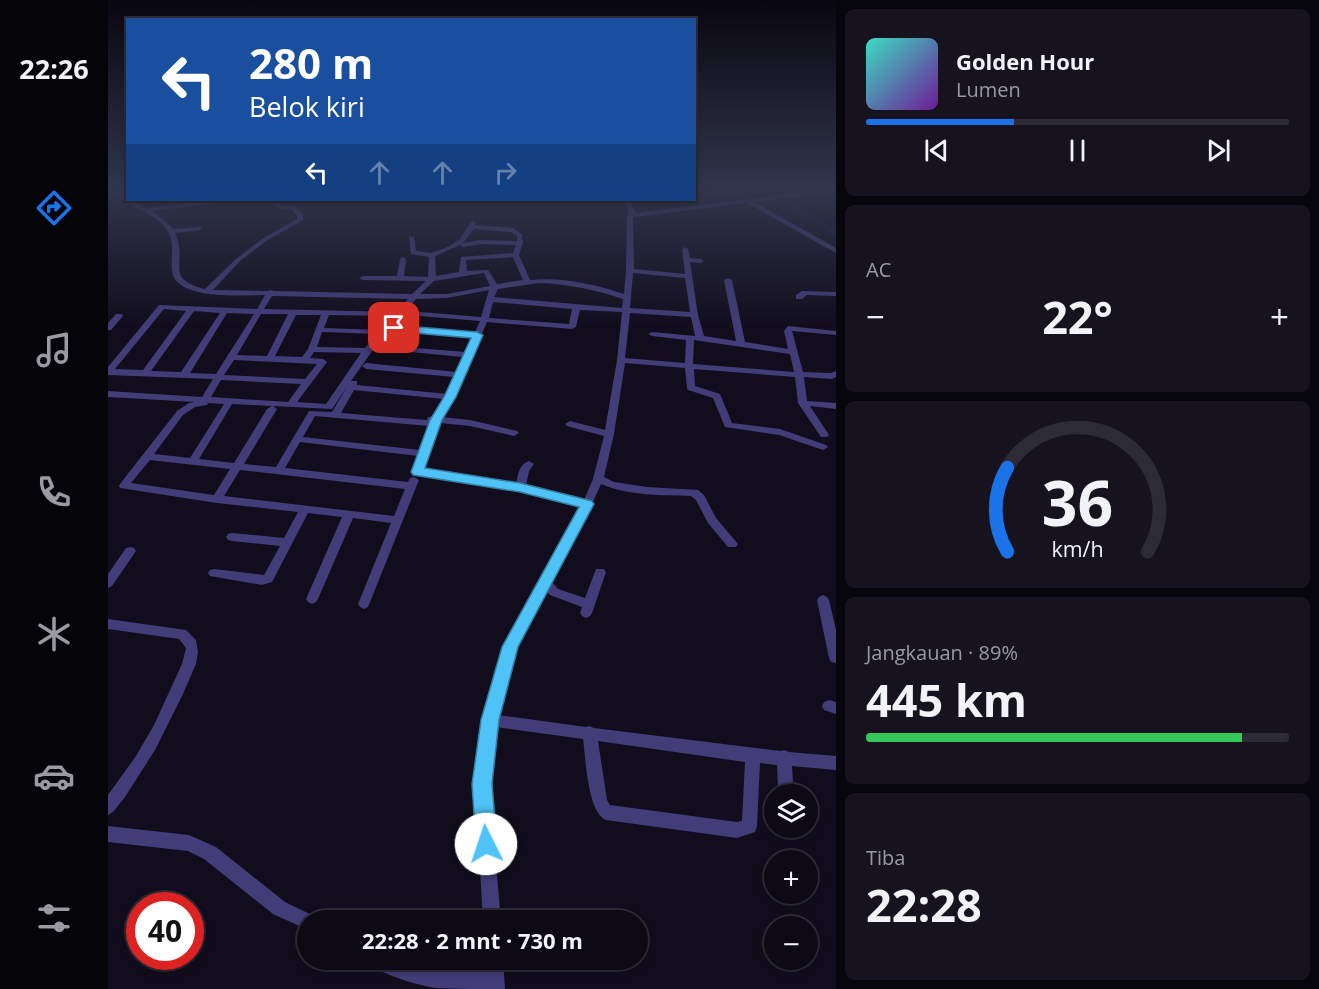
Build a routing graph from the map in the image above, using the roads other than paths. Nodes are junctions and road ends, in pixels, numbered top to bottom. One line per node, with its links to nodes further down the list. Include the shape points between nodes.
1 (172, 234): 26 (street, via 177,249 174,271 180,282)
2 (275, 234): 26 (street, via 238,260)
3 (467, 234): 9 (street)
4 (519, 234): 8 (street)
5 (630, 234): 18 (street)
6 (806, 234): 11 (street)
7 (411, 237): 12 (street, via 413,253)
8 (520, 243): 9 (street); 13 (street)
9 (462, 245): 12 (street); 14 (street)
10 (685, 249): 16 (street)
11 (836, 251)
12 (432, 255): 23 (street)
13 (516, 255): 14 (street); 25 (street)
14 (463, 258): 19 (street)
15 (403, 259): 22 (street)
16 (688, 260): 17 (street); 20 (street)
17 (701, 261)
18 (630, 271): 20 (street); 32 (street)
19 (463, 274): 23 (street); 28 (street, via 486,271)
20 (688, 276): 41 (street)
21 (363, 278): 22 (street)
22 (400, 278): 23 (street)
23 (432, 279): 30 (street)
24 (728, 280): 55 (street)
25 (527, 282): 28 (street); 32 (street, via 583,286)
26 (207, 291): 27 (street)
27 (271, 292): 30 (street); 36 (street)
28 (493, 292): 30 (street); 33 (street); 43 (street)
29 (836, 294): 31 (street, via 805,293)
30 (418, 296): 40 (street)
31 (798, 297)
32 (627, 298): 37 (street)
33 (576, 307): 37 (street); 44 (street)
34 (191, 309): 35 (street); 69 (street, via 159,308); 70 (street)
35 (225, 311): 36 (street); 72 (street)
36 (260, 311): 38 (street); 62 (street)
37 (626, 311): 41 (street); 65 (street)
38 (293, 312): 39 (street); 63 (street)
39 (326, 312): 40 (street); 47 (street)
40 (403, 313): 43 (street); 46 (street); 48 (street)
41 (694, 315): 54 (street)
42 (119, 316): 45 (street)
43 (485, 318): 44 (street); 51 (street)
44 (572, 327): 52 (street)
45 (108, 328)
46 (394, 328): 51 (street); 56 (street)
47 (319, 330): 48 (street); 57 (street)
48 (383, 332): 59 (street)
49 (836, 333): 60 (street, via 789,329)
50 (652, 334): 53 (street)
51 (477, 335): 61 (street)
52 (571, 337)
53 (690, 338): 54 (street); 68 (street)
54 (700, 338): 55 (street)
55 (741, 344): 60 (street)
56 (379, 347): 61 (street); 67 (street)
57 (312, 349): 58 (street); 64 (street)
58 (333, 350): 59 (street); 66 (street)
59 (368, 351): 84 (street, via 329,407)
60 (793, 352): 74 (street)
61 (468, 355): 73 (street)
62 (233, 357): 63 (street); 75 (street)
63 (270, 358): 64 (street)
64 (304, 360): 66 (street)
65 (621, 360): 68 (street); 92 (street)
66 (323, 362): 76 (street)
67 (366, 366): 73 (street); 77 (street)
68 (689, 366): 74 (street); 95 (street, via 690,386 717,396 728,425 780,432)
69 (108, 371): 70 (street)
70 (145, 373): 72 (street)
71 (836, 374): 74 (street)
72 (184, 375): 75 (street)
73 (460, 375): 79 (street)
74 (799, 375): 81 (street)
75 (219, 378): 76 (street); 80 (street)
76 (308, 382): 84 (street)
77 (351, 387): 79 (street); 88 (street)
78 (112, 394): 80 (street); 82 (street)
79 (450, 397): 89 (street)
80 (205, 399): 84 (street)
81 (803, 403): 85 (street); 93 (street)
82 (108, 404)
83 (228, 405): 86 (street); 97 (street, via 203,403 186,408); 98 (street)
84 (290, 405)
85 (836, 406)
86 (272, 409): 87 (street); 100 (street)
87 (312, 413): 88 (street); 94 (street)
88 (337, 413): 89 (street)
89 (435, 422): 91 (street, via 470,423); 96 (street)
90 (570, 424): 92 (street)
91 (514, 433)
92 (609, 434): 103 (street)
93 (824, 435)
94 (298, 439): 96 (street); 101 (street)
95 (822, 447)
96 (423, 453): 102 (street)
97 (146, 456): 98 (street); 106 (street, via 125,487)
98 (193, 460): 100 (street)
99 (529, 464): 105 (street)
100 (237, 465): 101 (street); 106 (street)
101 (280, 469): 104 (street)
102 (417, 472): 104 (street); 105 (street)
103 (598, 479): 107 (street); 113 (street, via 647,491 694,493)
104 (411, 486): 110 (street)
105 (520, 488): 107 (street)
106 (217, 499): 108 (street)
107 (587, 504): 117 (street)
108 (305, 509): 109 (street); 112 (street)
109 (349, 514): 110 (street); 119 (street)
110 (397, 520): 121 (street)
111 (232, 537): 112 (street)
112 (288, 543): 116 (street, via 266,580)
113 (732, 543)
114 (130, 551): 118 (street)
115 (600, 572): 117 (street, via 587,609 554,592)
116 (214, 573)
117 (546, 583): 124 (street, via 510,647)
118 (108, 584)
119 (312, 599)
120 (823, 600): 123 (street)
121 (364, 604)
122 (108, 624): 130 (street, via 182,634 192,648 163,724)
123 (836, 658)
124 (490, 720): 125 (street); 132 (street, via 482,784)
125 (590, 732): 126 (street); 126 (street, via 600,803 606,812 737,830 746,828 751,822)
126 (753, 756): 127 (street)
127 (784, 757): 128 (street); 129 (street)
128 (836, 763)
129 (786, 784)
130 (108, 807)
131 (108, 834): 133 (street, via 189,843 210,853 279,908)
132 (491, 910)
133 (297, 917)
134 (398, 970): 136 (street, via 447,982)
135 (495, 970): 136 (street)
136 (496, 985)

